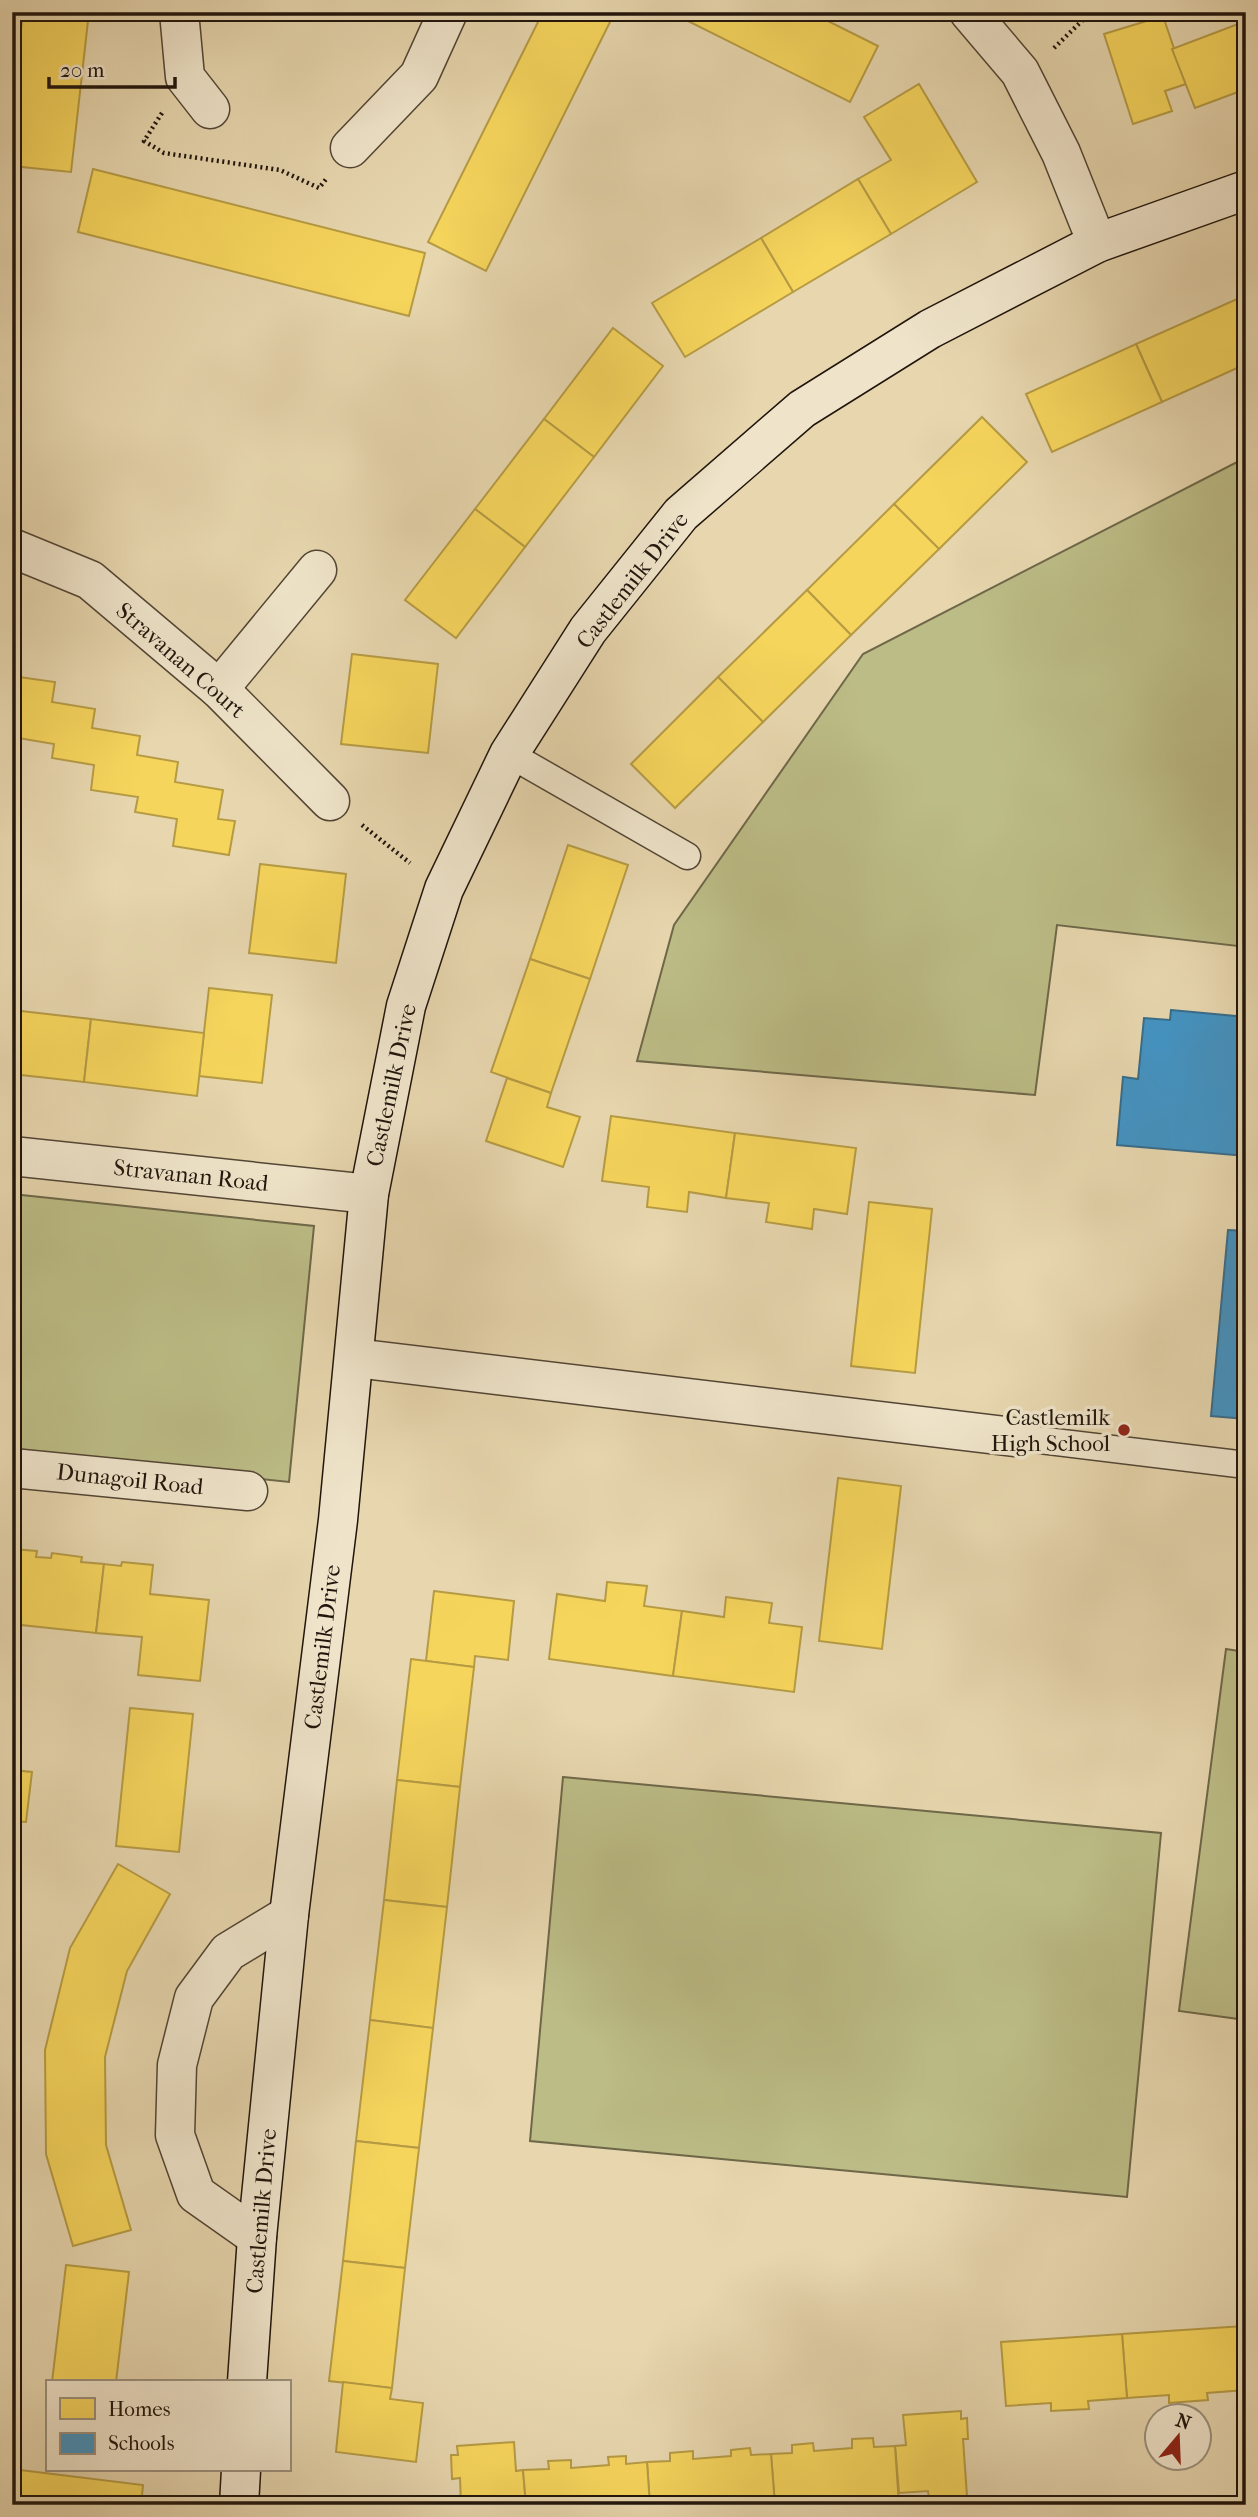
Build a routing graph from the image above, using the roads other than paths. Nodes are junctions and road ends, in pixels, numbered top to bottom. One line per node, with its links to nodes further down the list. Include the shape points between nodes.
1 (179, 12): 4 (street, via 185,77)
2 (448, 12): 5 (street, via 419,76)
3 (969, 12): 7 (street, via 1020,72 1061,153)
4 (210, 109)
5 (351, 148)
6 (1246, 190): 7 (street, Castlemilk Drive)
7 (1097, 243): 11 (street, Castlemilk Drive, via 930,329 802,409 681,514 588,630)
8 (12, 548): 10 (street, Stravanan Court, via 90,580)
9 (317, 570): 10 (street)
10 (219, 689): 12 (street, Stravanan Court)
11 (509, 754): 13 (lane); 15 (street, Castlemilk Drive, via 444,889 406,1006)
12 (330, 801)
13 (687, 856)
14 (12, 1156): 15 (street, Stravanan Road)
15 (369, 1194): 16 (street, Castlemilk Drive)
16 (355, 1358): 17 (street); 21 (street, Castlemilk Drive)
17 (1014, 1437): 18 (lane)
18 (1246, 1465)
19 (12, 1468): 20 (street, Dunagoil Road)
20 (248, 1491)
21 (289, 1915): 22 (street, Castlemilk Drive); 22 (street, via 228,1952 194,1998 177,2065 175,2135 197,2194)
22 (257, 2237): 23 (street, Castlemilk Drive)
23 (247, 2380)
24 (241, 2472): 25 (street)
25 (239, 2505)

